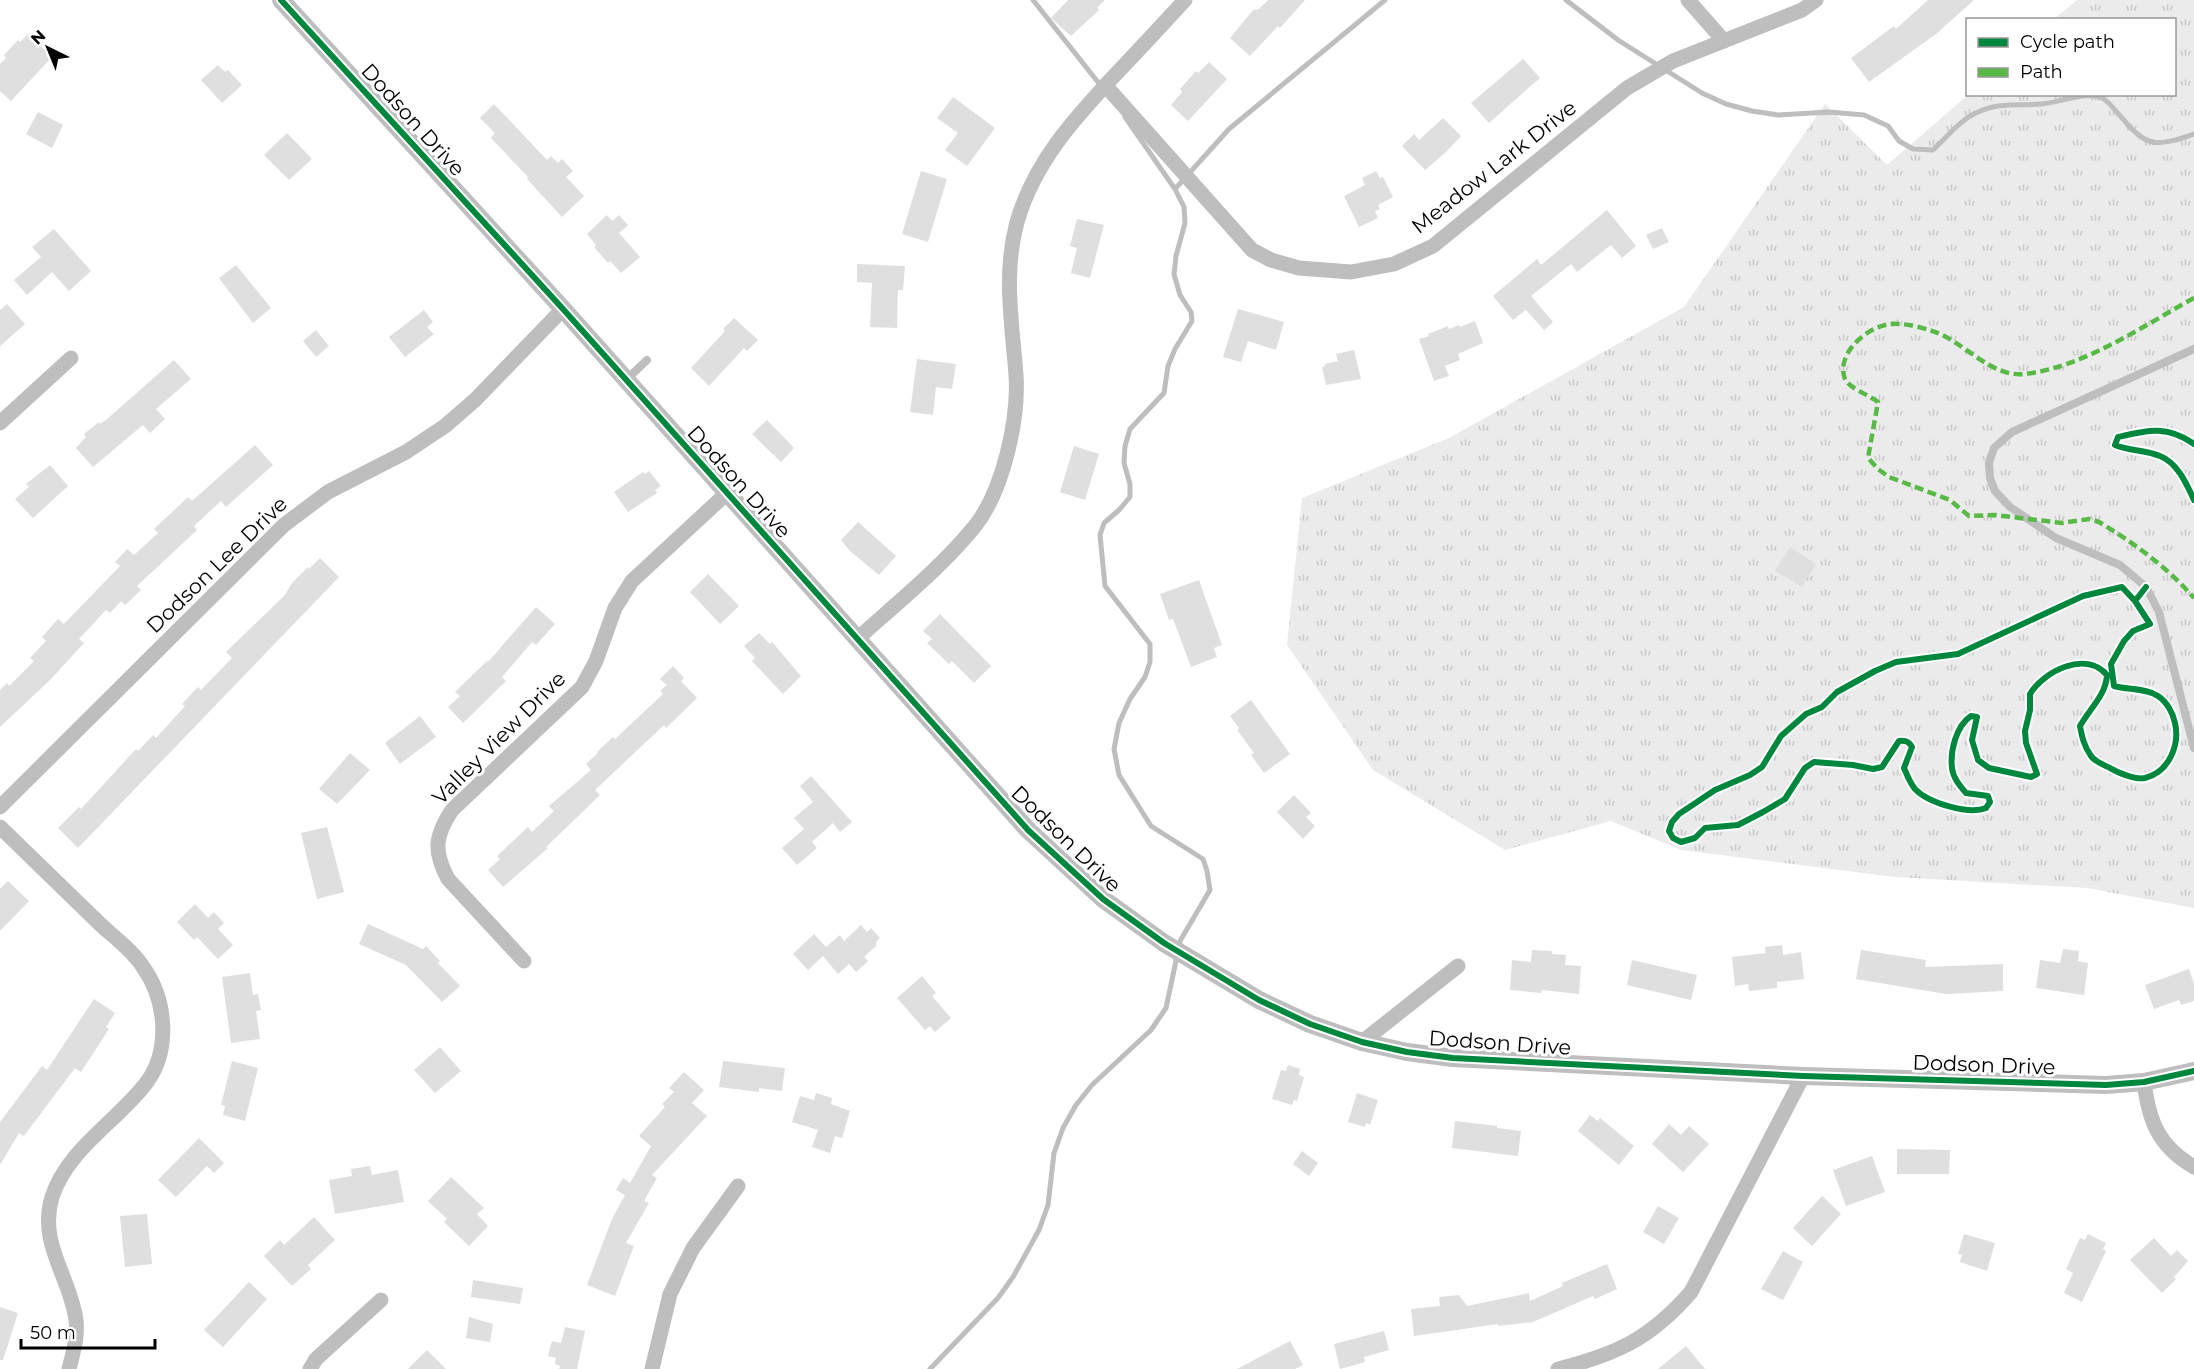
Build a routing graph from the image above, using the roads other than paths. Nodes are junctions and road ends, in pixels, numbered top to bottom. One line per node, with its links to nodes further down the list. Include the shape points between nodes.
1 (281, 0): 7 (street, Dodson Drive)
2 (1185, 0): 6 (street)
3 (1688, 0): 5 (street)
4 (1816, 0): 5 (street, Meadow Lark Drive, via 1802,10)
5 (1724, 41): 6 (street, Meadow Lark Drive, via 1673,61 1627,88 1433,246 1394,264 1351,272 1299,268 1252,250)
6 (1105, 85): 14 (street, via 1048,152 1017,222 1008,287 1016,409 1007,456 989,501 976,524 938,566)
7 (563, 309): 11 (street, Dodson Drive); 16 (street, Dodson Lee Drive, via 445,426 406,452 328,492 284,525)
8 (2194, 349): 15 (lane, via 2012,432 1994,448 1989,463 1995,491 2010,507 2056,538 2120,564 2146,587 2159,612)
9 (71, 358): 12 (street)
10 (647, 360): 11 (lane)
11 (626, 380): 13 (street, Dodson Drive)
12 (0, 423)
13 (727, 493): 14 (street, Dodson Drive); 18 (street, Valley View Drive, via 632,580 615,608 582,687 452,810 441,827 437,845 448,879)
14 (857, 639): 20 (street, Dodson Drive, via 1028,830 1103,899 1164,943 1259,1000)
15 (2194, 748)
16 (0, 807)
17 (0, 827): 28 (street, via 143,966 159,996 164,1028 159,1057 147,1081 72,1161 52,1198 50,1245 76,1321)
18 (524, 961)
19 (1458, 966): 20 (street)
20 (1362, 1042): 22 (street, Dodson Drive, via 1453,1058)
21 (2194, 1071): 23 (street, Dodson Drive)
22 (1803, 1076): 23 (street, Dodson Drive); 27 (street, via 1691,1292 1647,1334)
23 (2144, 1082): 24 (street, via 2148,1113 2162,1140)
24 (2194, 1167)
25 (738, 1186): 30 (street, via 693,1248 670,1294)
26 (381, 1300): 29 (street)
27 (1592, 1365): 31 (street)
28 (69, 1369)
29 (310, 1369)
30 (652, 1369)
31 (1558, 1369)

